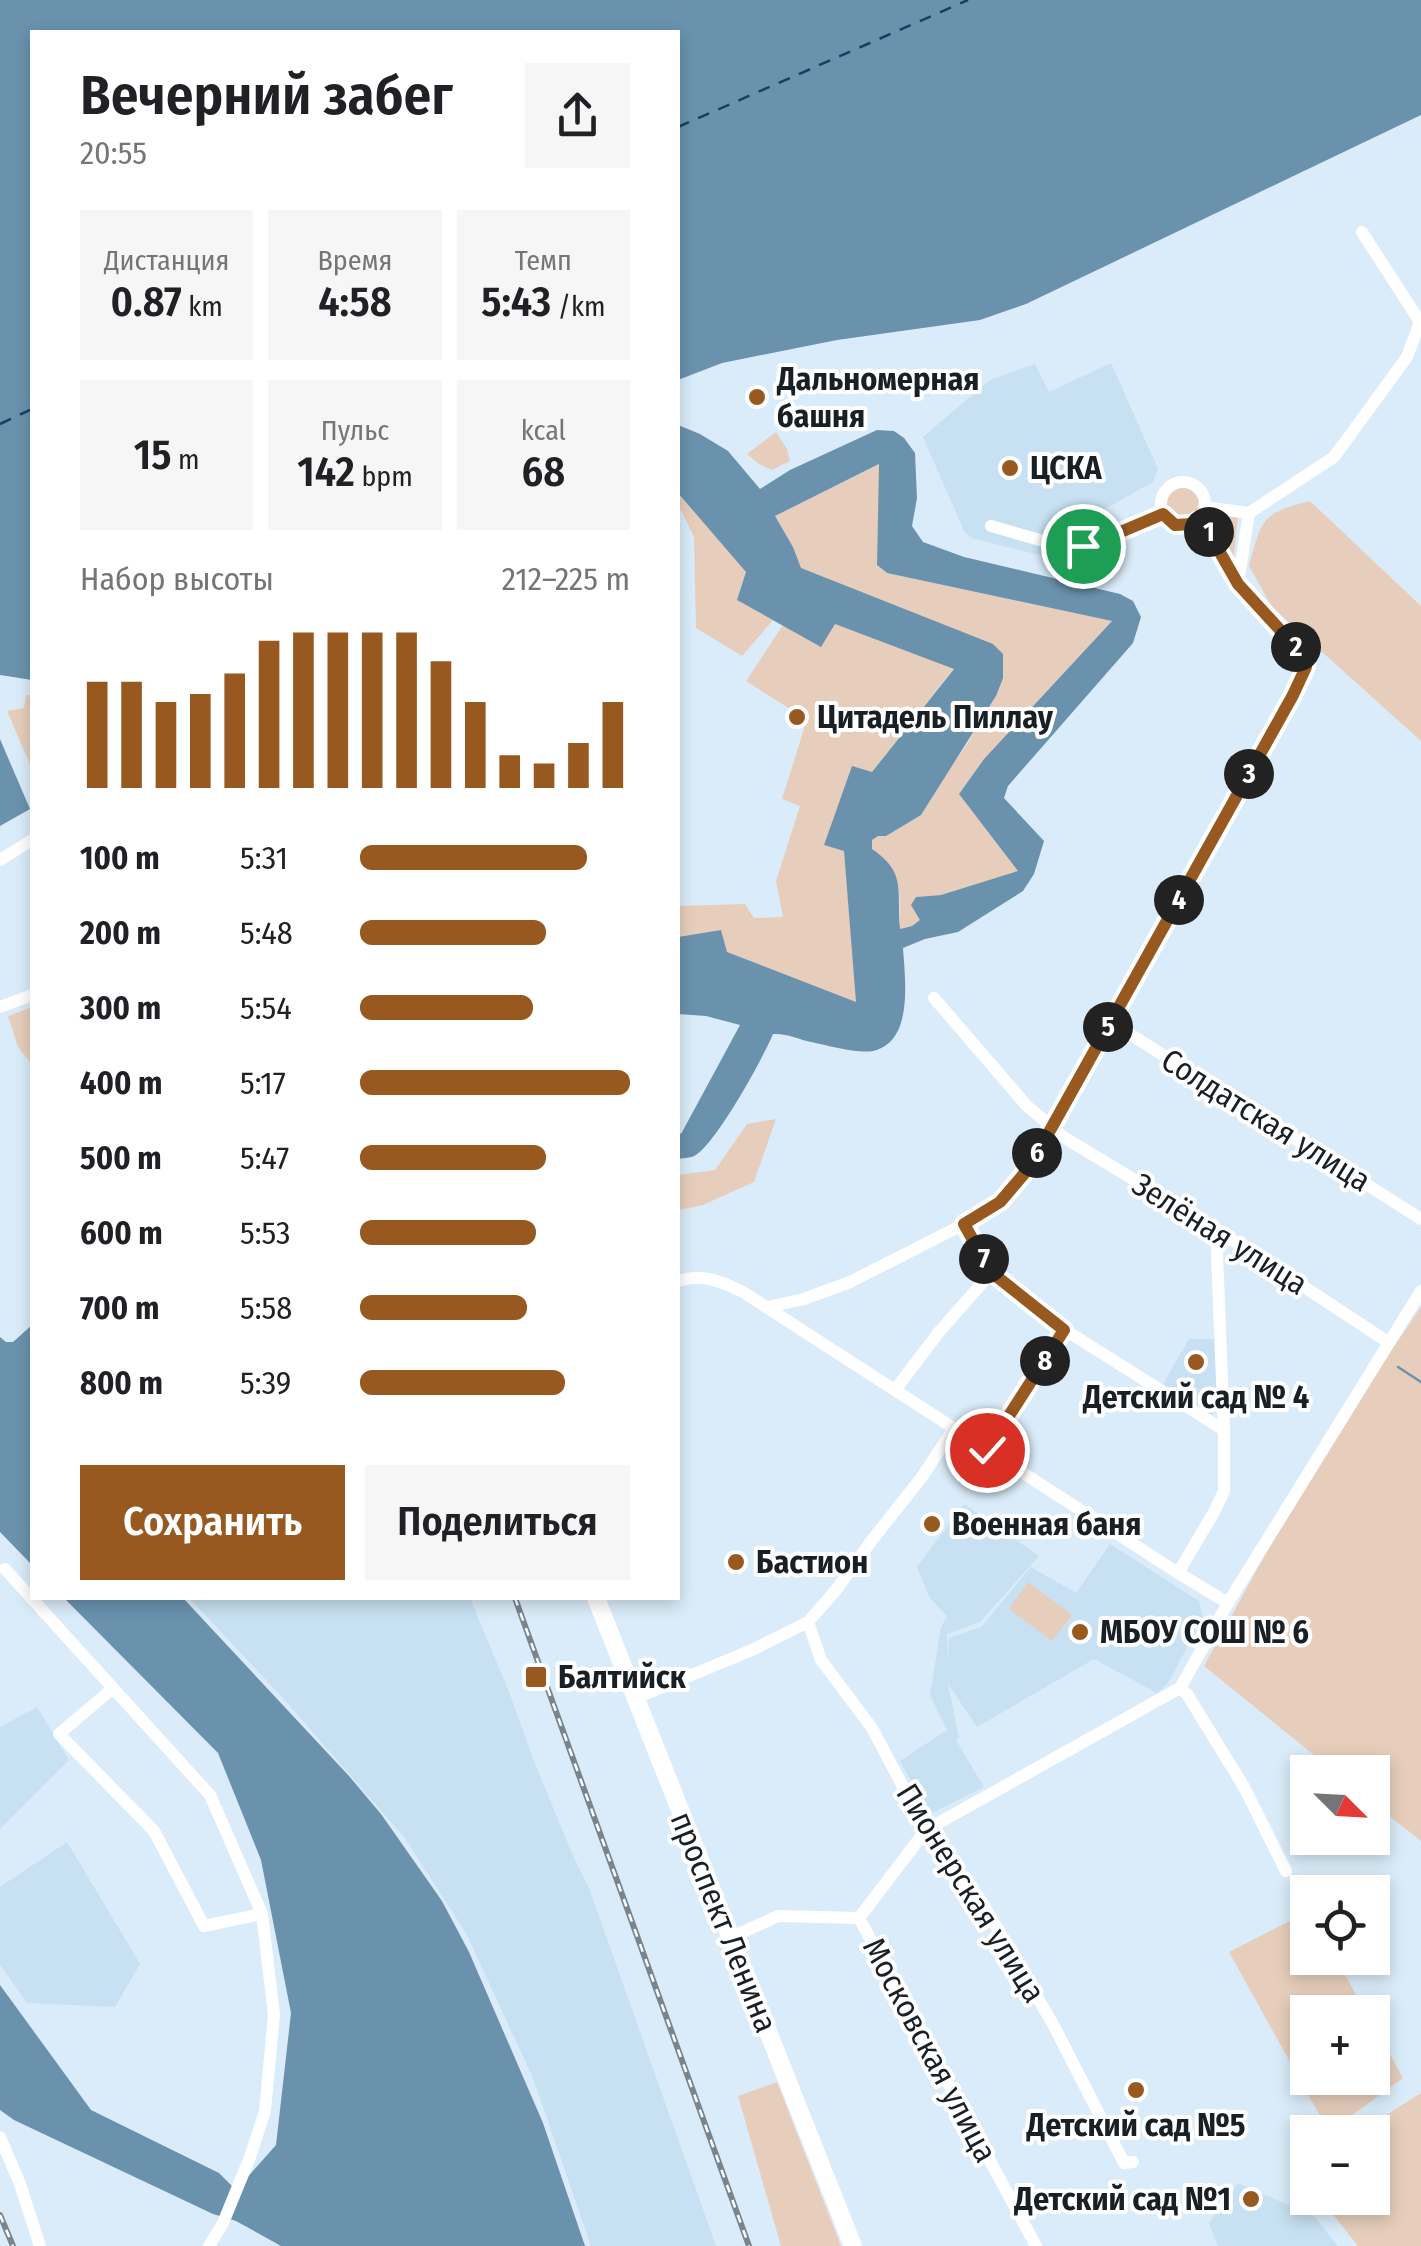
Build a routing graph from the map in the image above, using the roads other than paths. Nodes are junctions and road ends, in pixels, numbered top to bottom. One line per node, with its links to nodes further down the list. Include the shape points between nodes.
1 (1362, 232): 3 (street, via 1420,322 1407,357 1334,457)
2 (1201, 513): 3 (street); 4 (street, via 1192,524 1175,525); 4 (street, via 1201,492 1180,482 1166,490); 6 (street)
3 (1249, 513): 6 (street)
4 (1163, 514): 5 (street, via 1083,546)
5 (991, 526)
6 (1238, 584): 12 (street, via 1304,656 1306,667)
7 (30, 841): 8 (street)
8 (0, 860)
9 (30, 996): 11 (street)
10 (934, 998): 13 (street, Зелёная улица, via 1026,1106)
11 (0, 1007)
12 (1110, 1022): 13 (street); 14 (street, Солдатская улица)
13 (1052, 1127): 15 (street, via 1007,1194); 16 (street, Зелёная улица)
14 (1421, 1219)
15 (964, 1224): 17 (street); 20 (street, via 850,1282)
16 (1216, 1228): 22 (street, Зелёная улица); 25 (street)
17 (991, 1272): 21 (street); 23 (street)
18 (680, 1280): 20 (street, via 713,1279)
19 (1421, 1291): 22 (street)
20 (768, 1307): 23 (street)
21 (1064, 1330): 25 (street); 26 (street)
22 (1388, 1342): 32 (street)
23 (895, 1390): 24 (street)
24 (954, 1428): 26 (street); 33 (street)
25 (1224, 1430): 28 (street, via 1224,1490)
26 (987, 1450): 28 (street)
27 (5, 1569): 29 (street)
28 (1178, 1573): 32 (street)
29 (30, 1597)
30 (33, 1600): 34 (street)
31 (597, 1600): 36 (main road, проспект Ленина)
32 (1228, 1603): 35 (street)
33 (808, 1622): 36 (street); 37 (street, Пионерская улица, via 821,1660 872,1728)
34 (112, 1688): 39 (street, via 210,1795); 39 (street, via 59,1734 154,1831 204,1926)
35 (1180, 1688): 37 (street); 38 (street, via 1244,1787)
36 (636, 1698): 41 (main road, проспект Ленина)
37 (926, 1830): 40 (street); 43 (street, Пионерская улица, via 980,1899 1124,2163)
38 (1286, 1870)
39 (262, 1914): 45 (street, via 274,2015 265,2111)
40 (859, 1918): 41 (street, Московская улица, via 778,1916); 47 (street, Московская улица)
41 (730, 1938): 46 (main road, проспект Ленина)
42 (0, 2137): 44 (street)
43 (1132, 2162)
44 (40, 2246)
45 (209, 2246)
46 (853, 2246)
47 (1036, 2246)

